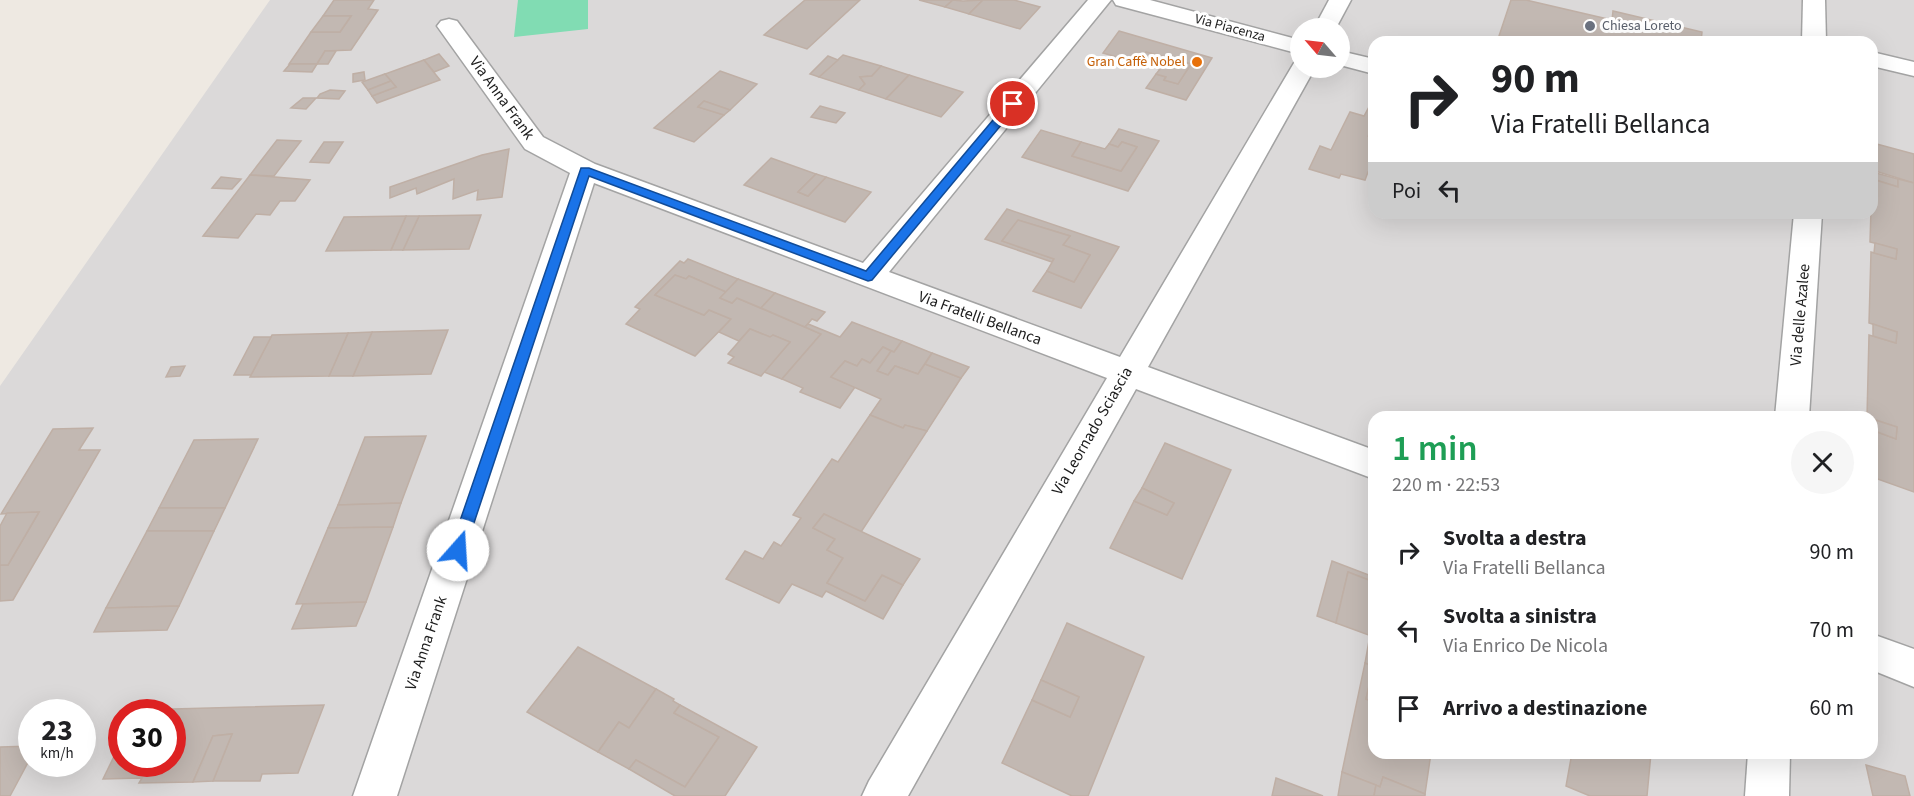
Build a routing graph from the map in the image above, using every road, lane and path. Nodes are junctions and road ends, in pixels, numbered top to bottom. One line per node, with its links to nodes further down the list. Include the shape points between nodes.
1 (1100, 0): 16 (street)
2 (1124, 0): 8 (street, Via Piacenza)
3 (1340, 0): 5 (street)
4 (1814, 0): 7 (street)
5 (1330, 18)
6 (449, 26): 14 (street, Via Anna Frank, via 534,143)
7 (1814, 36)
8 (1290, 44)
9 (1878, 60): 12 (street)
10 (1350, 61): 11 (street)
11 (1368, 65)
12 (1914, 69)
13 (1297, 78): 17 (street, Via Leornado Sciascia)
14 (585, 170): 16 (street, Via Fratelli Bellanca); 23 (street, Via Anna Frank)
15 (1808, 219): 18 (street, Via delle Azalee)
16 (868, 277): 17 (street, Via Fratelli Bellanca)
17 (1126, 373): 19 (street, Via Fratelli Bellanca); 24 (street, Via Leornado Sciascia)
18 (1792, 411)
19 (1368, 463)
20 (1878, 654): 21 (street)
21 (1914, 668)
22 (1769, 759): 25 (street)
23 (375, 796)
24 (884, 796)
25 (1767, 796)

